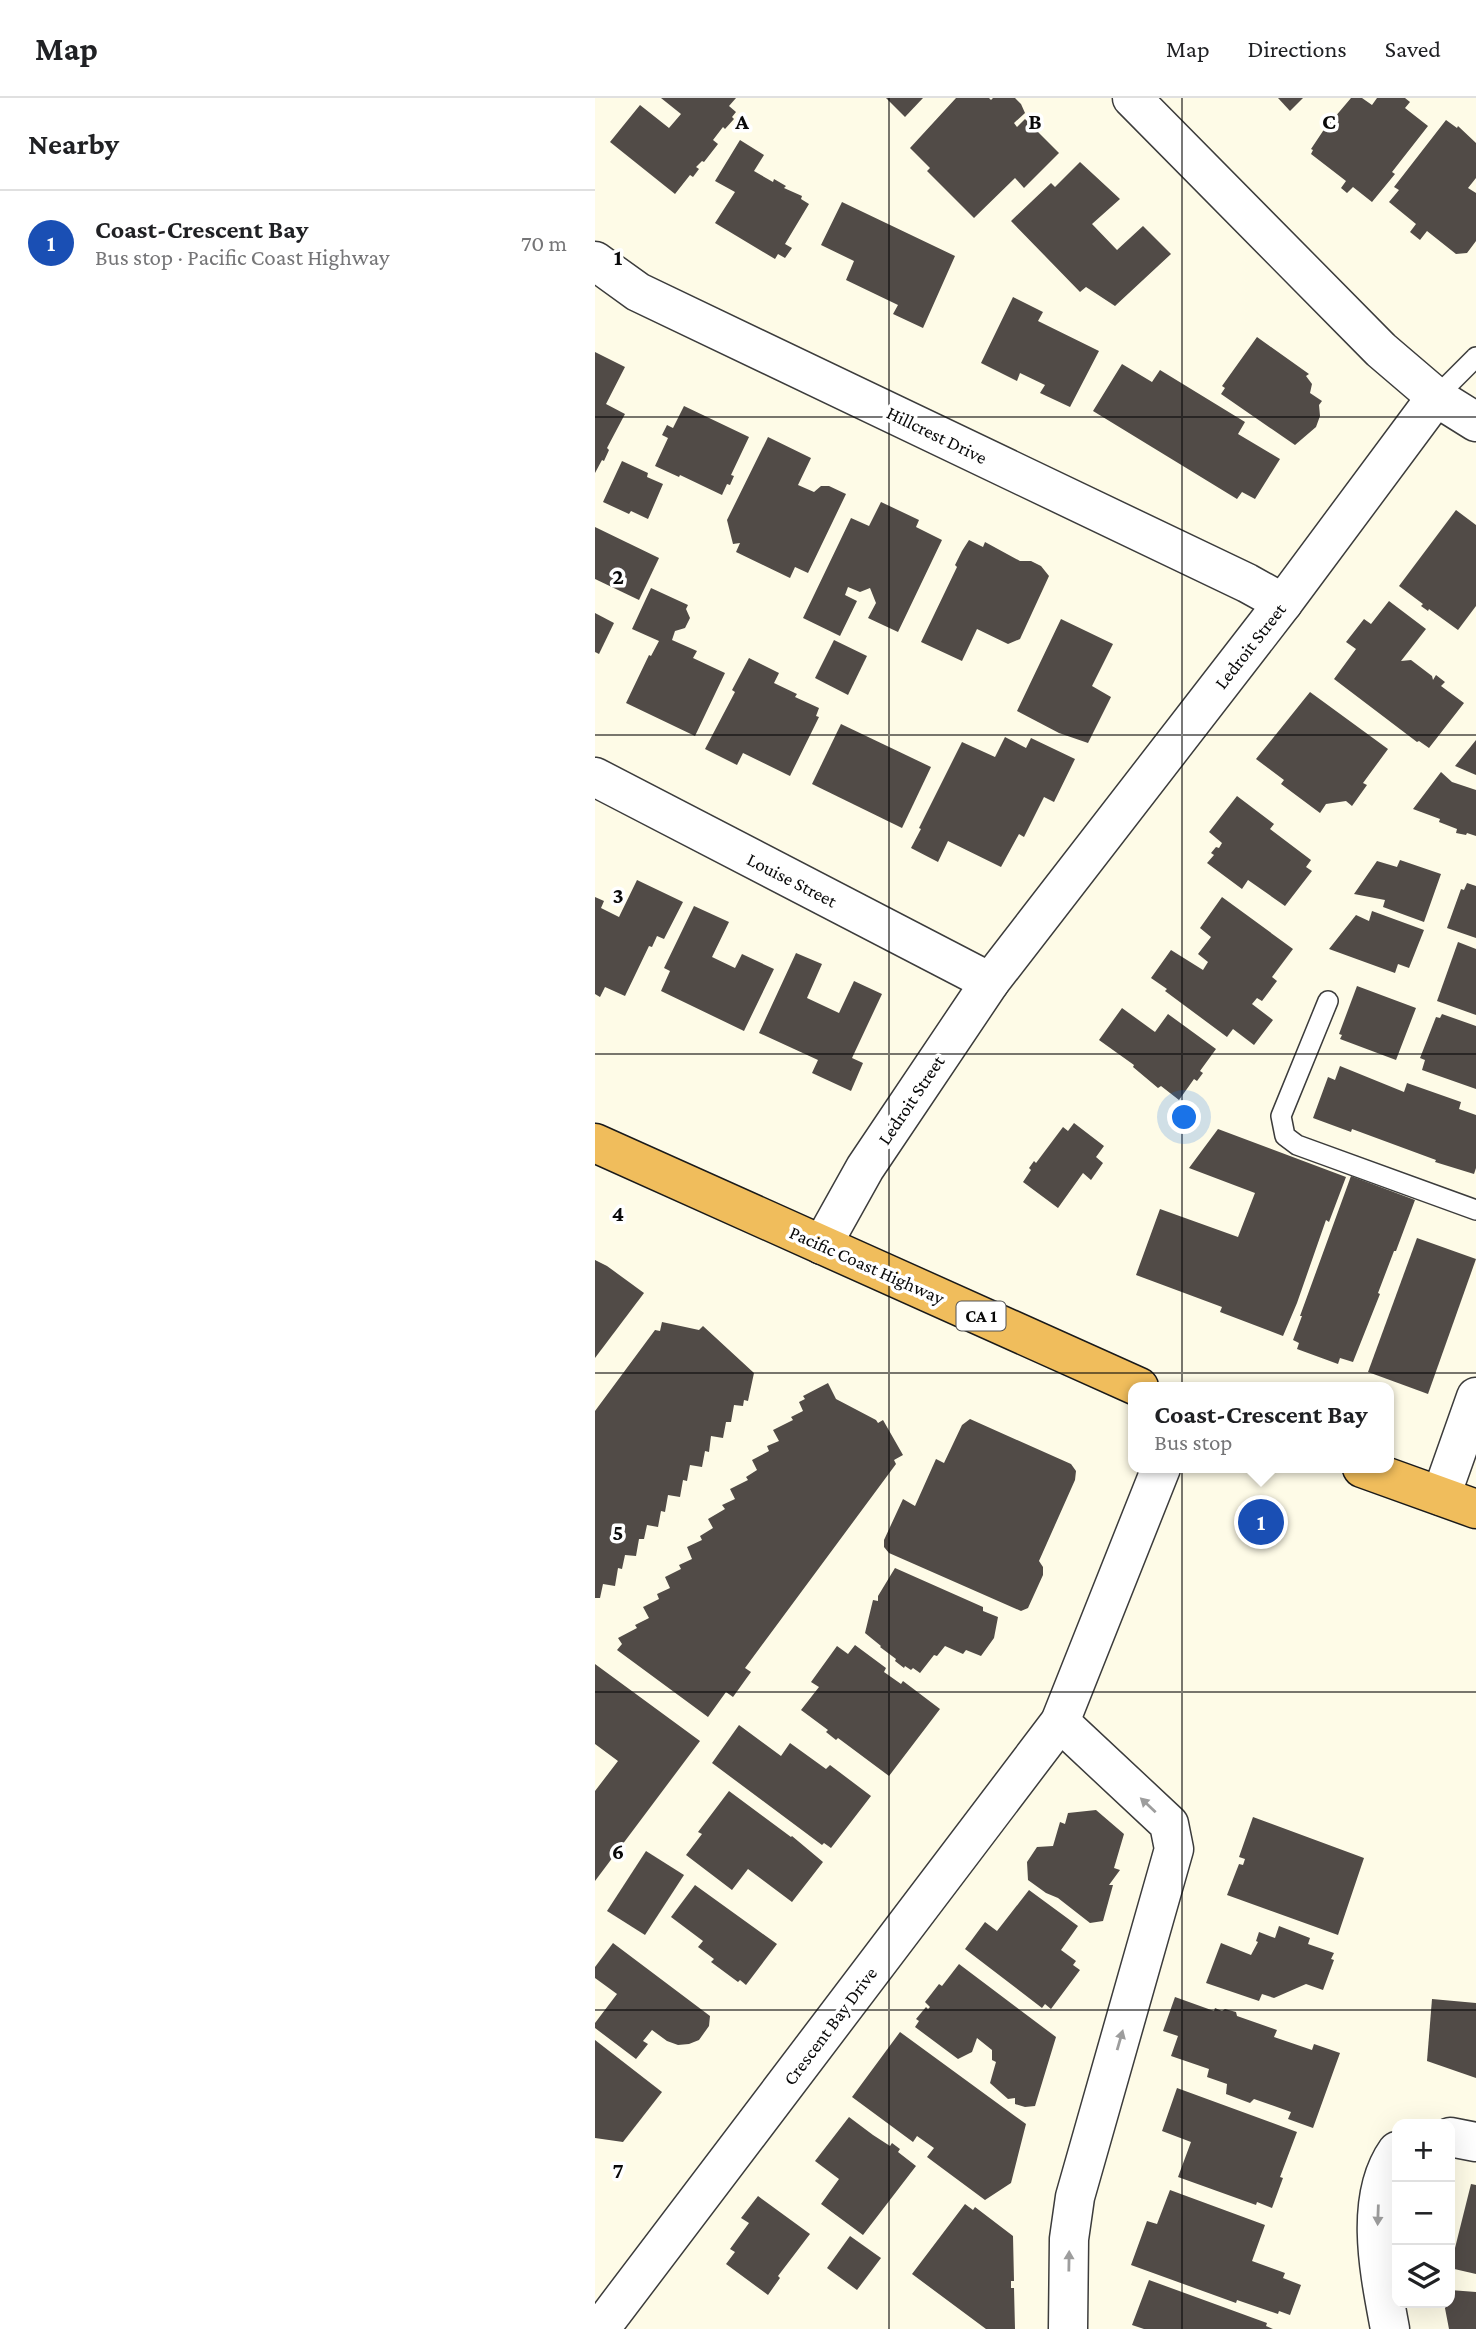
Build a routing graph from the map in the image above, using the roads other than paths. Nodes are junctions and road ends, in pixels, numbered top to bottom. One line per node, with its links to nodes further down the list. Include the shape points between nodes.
1 (1132, 98): 4 (street, via 1381,350)
2 (595, 261): 6 (street, Hillcrest Drive, via 638,292)
3 (1476, 357): 4 (lane)
4 (1436, 397): 5 (street); 6 (street, Ledroit Street)
5 (1476, 422)
6 (1283, 603): 8 (street, Ledroit Street)
7 (595, 777): 8 (street, Louise Street)
8 (990, 982): 12 (street, Ledroit Street, via 865,1168)
9 (1328, 1001): 11 (lane, via 1281,1116 1285,1136 1297,1145)
10 (595, 1143): 12 (highway, Pacific Coast Highway / CA 1)
11 (1476, 1210)
12 (822, 1245): 13 (highway, Pacific Coast Highway / CA 1)
13 (1128, 1382)
14 (1476, 1397): 17 (street)
15 (1159, 1473): 18 (street, Crescent Bay Drive)
16 (1376, 1473): 17 (highway)
17 (1459, 1503)
18 (1060, 1723): 22 (street, Crescent Bay Drive); 23 (street, one-way to 18, via 1069,2239 1075,2197 1174,1849 1169,1824)
19 (1455, 2138): 20 (street)
20 (1476, 2142)
21 (1392, 2158): 24 (street, one-way to 24, via 1379,2197 1377,2257)
22 (600, 2329)
23 (1068, 2329)
24 (1390, 2329)

